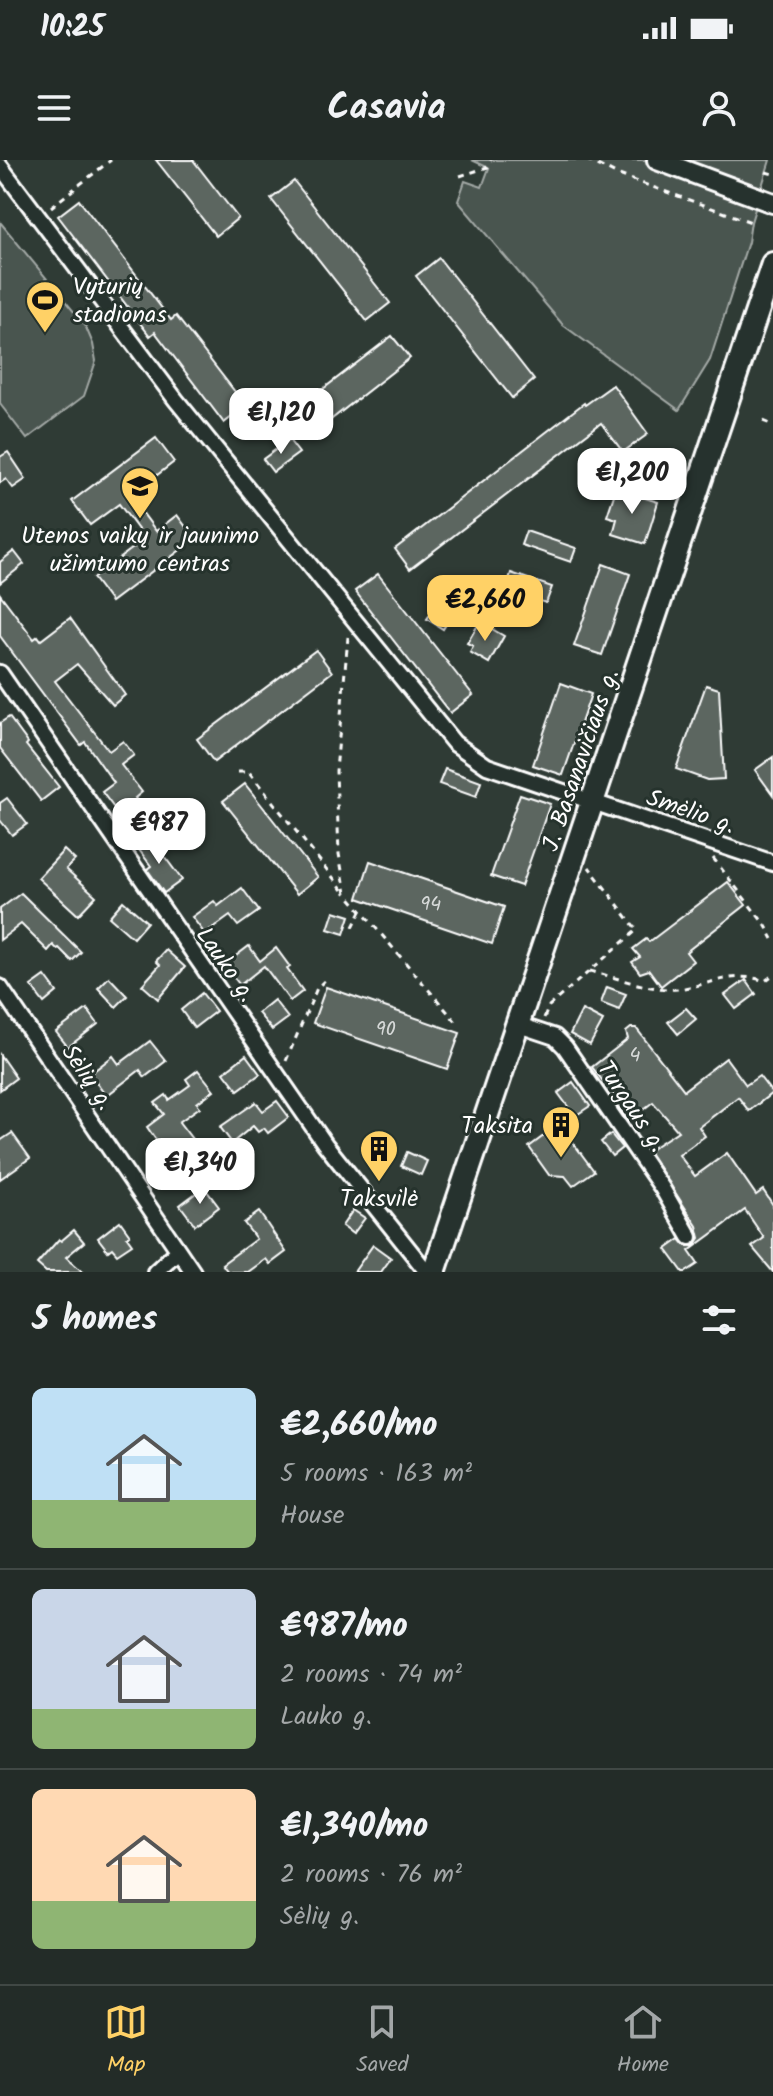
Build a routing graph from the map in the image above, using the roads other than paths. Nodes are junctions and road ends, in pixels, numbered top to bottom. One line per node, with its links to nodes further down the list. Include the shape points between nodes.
1 (657, 160): 3 (main road)
2 (0, 166): 6 (street, Smėlio g., via 176,400 454,743 487,766)
3 (773, 203)
4 (773, 264): 6 (main road, J. Basanavičiaus g.)
5 (0, 673): 14 (street, Lauko g., via 325,1144)
6 (594, 802): 7 (street, Smėlio g.); 9 (main road, J. Basanavičiaus g.)
7 (773, 863)
8 (0, 987): 11 (street, Sėlių g.)
9 (516, 1024): 10 (street, Turgaus g., via 555,1037 565,1047); 15 (main road, J. Basanavičiaus g.)
10 (690, 1237)
11 (178, 1251): 12 (street); 13 (street, Sėlių g.)
12 (155, 1272)
13 (193, 1272)
14 (427, 1272)
15 (434, 1272)

